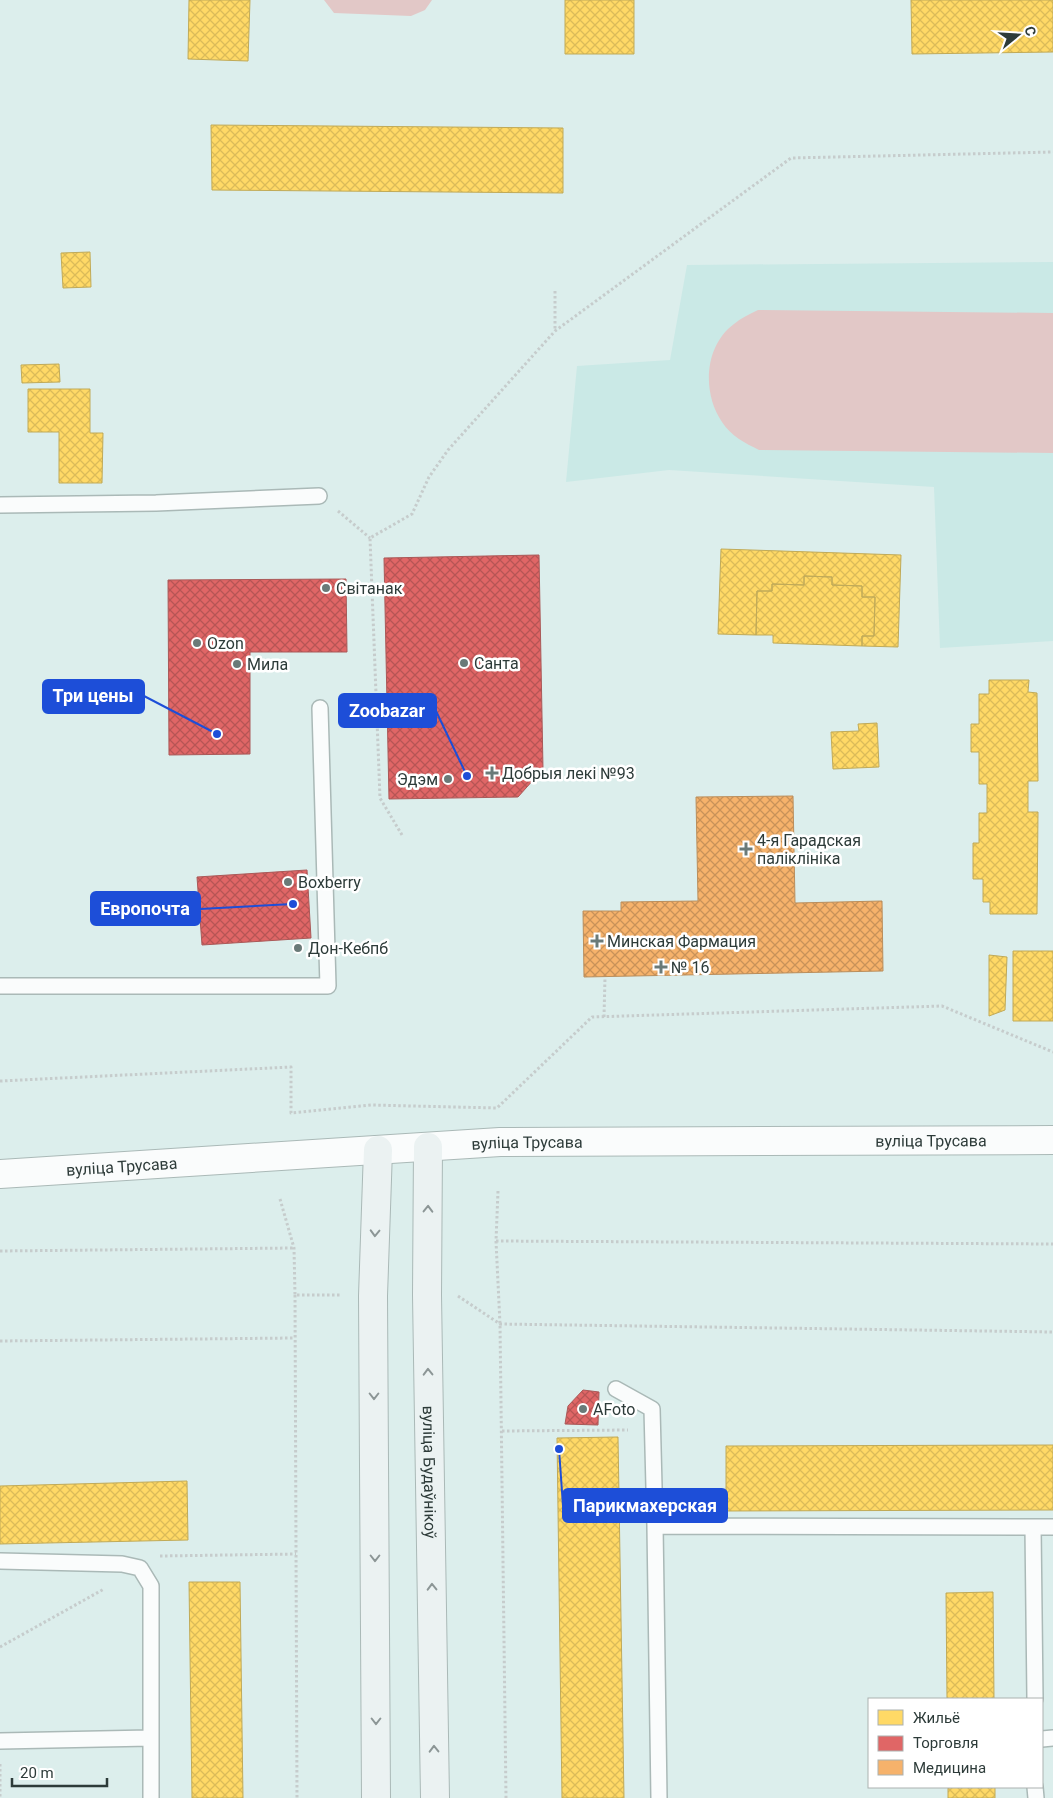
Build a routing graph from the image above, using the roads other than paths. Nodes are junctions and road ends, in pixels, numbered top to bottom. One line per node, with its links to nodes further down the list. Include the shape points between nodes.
1 (319, 496): 2 (lane)
2 (0, 505)
3 (320, 708): 4 (lane, via 328,986)
4 (0, 986)
5 (1053, 1140): 6 (street, вуліца Трусава, via 510,1142)
6 (428, 1147): 7 (street, вуліца Трусава); 19 (street, вуліца Будаўнікоў, one-way to 6, via 426,1295)
7 (378, 1150): 8 (street, вуліца Трусава); 18 (street, one-way to 18, via 373,1296)
8 (0, 1174)
9 (616, 1389): 10 (lane, via 652,1409)
10 (655, 1526): 11 (lane); 20 (lane)
11 (1033, 1527): 12 (lane); 14 (lane)
12 (1053, 1527)
13 (0, 1561): 15 (lane, via 122,1564 140,1568 151,1586)
14 (1034, 1698)
15 (150, 1738): 16 (lane); 17 (lane)
16 (0, 1741)
17 (151, 1798)
18 (376, 1798)
19 (435, 1798)
20 (659, 1798)

